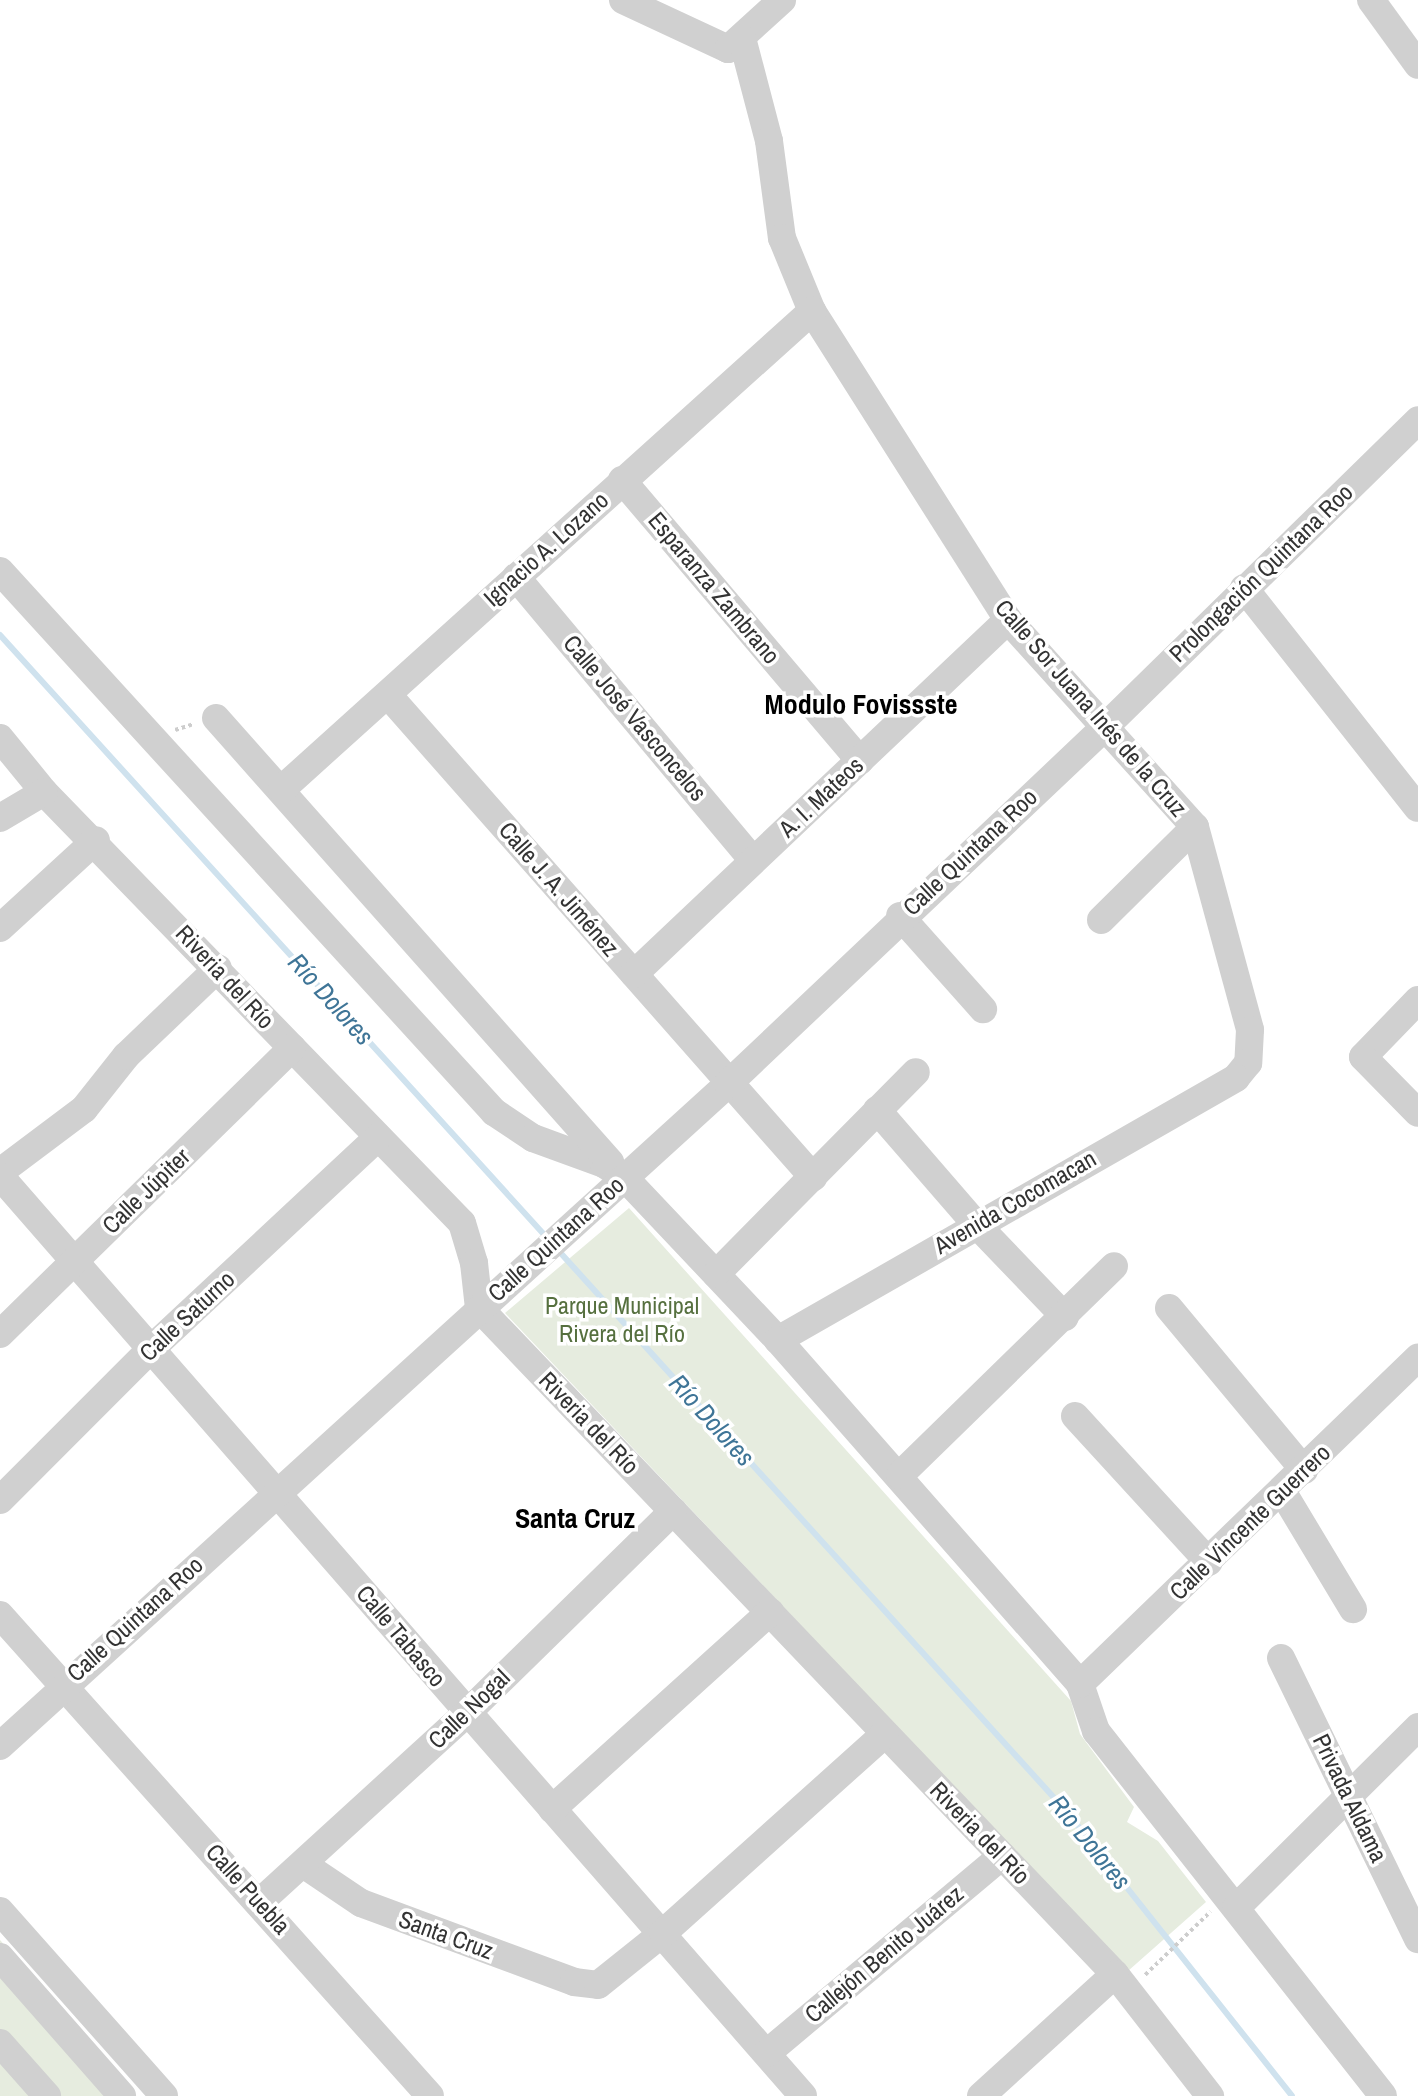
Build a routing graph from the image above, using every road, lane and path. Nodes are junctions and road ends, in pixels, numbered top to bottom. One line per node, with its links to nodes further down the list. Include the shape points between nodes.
1 (622, 0): 4 (street)
2 (782, 0): 4 (street)
3 (1371, 0): 5 (street)
4 (735, 43): 6 (street, Calle Sor Juana Inés de la Cruz, via 769,141 782,238)
5 (1418, 65)
6 (812, 311): 8 (street, Ignacio A. Lozano); 12 (street, Calle Sor Juana Inés de la Cruz)
7 (1418, 420): 11 (street, Prolongación Quintana Roo)
8 (622, 480): 10 (street, Ignacio A. Lozano); 18 (street, Esparanza Zambrano)
9 (0, 570): 16 (street)
10 (516, 577): 13 (street, Ignacio A. Lozano); 25 (street, Calle José Vasconcelos)
11 (1244, 588): 15 (street, Prolongación Quintana Roo); 21 (street)
12 (1008, 621): 15 (street, Calle Sor Juana Inés de la Cruz); 18 (street, A. I. Mateos)
13 (388, 695): 19 (street, Ignacio A. Lozano); 30 (street, Calle J. A. Jiménez)
14 (216, 718): 16 (path); 19 (street)
15 (1106, 726): 23 (street, Calle Sor Juana Inés de la Cruz); 26 (street, Calle Quintana Roo)
16 (153, 737): 41 (street, via 494,1112 533,1138 604,1164)
17 (0, 738): 20 (street, Riveria del Río)
18 (860, 761): 25 (street, A. I. Mateos)
19 (282, 789): 41 (street)
20 (44, 792): 22 (street); 24 (street, Riveria del Río)
21 (1418, 808)
22 (0, 818)
23 (1195, 827): 27 (street); 34 (street, Calle Sor Juana Inés de la Cruz, via 1250,1030)
24 (96, 841): 28 (street); 29 (street, Riveria del Río)
25 (753, 860): 30 (street, A. I. Mateos)
26 (900, 916): 32 (street); 36 (street, Calle Quintana Roo)
27 (1101, 920)
28 (0, 928)
29 (218, 968): 33 (street, Riveria del Río); 40 (street, via 126,1056 84,1109)
30 (634, 974): 36 (street, Calle J. A. Jiménez)
31 (1418, 1000): 38 (street, via 1363,1057)
32 (983, 1009)
33 (292, 1048): 39 (street, Riveria del Río); 44 (street, Calle Júpiter)
34 (1248, 1063): 43 (street, Avenida Cocomacan, via 1236,1079)
35 (916, 1072): 37 (street)
36 (728, 1084): 41 (street, Calle Quintana Roo); 42 (street, Calle J. A. Jiménez)
37 (877, 1110): 42 (street); 43 (street)
38 (1418, 1113)
39 (378, 1137): 47 (street, Riveria del Río, via 462,1223 474,1263); 52 (street, Calle Saturno)
40 (0, 1174): 44 (street, Calle Tabasco)
41 (624, 1177): 46 (street); 47 (street, Calle Quintana Roo, via 510,1286)
42 (813, 1177): 46 (street)
43 (975, 1223): 49 (street); 51 (street, Avenida Cocomacan)
44 (74, 1260): 50 (street, Calle Júpiter); 52 (street, Calle Tabasco)
45 (1114, 1266): 49 (street)
46 (716, 1275): 51 (street)
47 (479, 1308): 57 (street, Calle Quintana Roo); 60 (street, Riveria del Río)
48 (1169, 1308): 55 (street)
49 (1065, 1317): 56 (street)
50 (0, 1334)
51 (778, 1340): 56 (street)
52 (152, 1348): 57 (street, Calle Tabasco); 59 (street, Calle Saturno)
53 (1418, 1359): 55 (street, Calle Vincente Guerrero)
54 (1075, 1416): 61 (street)
55 (1304, 1470): 58 (street, Calle Vincente Guerrero)
56 (900, 1475): 67 (street)
57 (277, 1490): 66 (street, Calle Quintana Roo); 68 (street, Calle Tabasco)
58 (1282, 1491): 61 (street, Calle Vincente Guerrero); 62 (street)
59 (0, 1500)
60 (673, 1511): 63 (street, Riveria del Río); 68 (street, Calle Nogal)
61 (1209, 1562): 67 (street, Calle Vincente Guerrero)
62 (1353, 1609)
63 (770, 1612): 70 (street, Riveria del Río); 73 (street)
64 (0, 1615): 66 (street, Calle Puebla)
65 (1281, 1658): 72 (street, Privada Aldama)
66 (63, 1684): 71 (street, Calle Quintana Roo); 76 (street, Calle Puebla)
67 (1080, 1684): 77 (street, via 1096,1731)
68 (466, 1714): 73 (street, Calle Tabasco); 75 (street, Calle Nogal)
69 (1418, 1727): 72 (street)
70 (886, 1734): 74 (street, Riveria del Río); 79 (street)
71 (0, 1746)
72 (1349, 1797): 77 (street); 80 (street, Privada Aldama)
73 (552, 1809): 79 (street, Calle Tabasco)
74 (1002, 1856): 82 (street, Riveria del Río); 85 (street, Callejón Benito Juárez)
75 (303, 1864): 76 (street, Calle Nogal); 79 (street, Santa Cruz, via 361,1903 574,1982 598,1985)
76 (260, 1902): 89 (street, Calle Puebla)
77 (1224, 1909): 83 (path); 93 (street)
78 (0, 1911): 88 (street)
79 (663, 1933): 85 (street, Calle Tabasco)
80 (1418, 1939)
81 (0, 1957): 87 (street)
82 (1115, 1974): 91 (street); 92 (street, Riveria del Río)
83 (1145, 1975)
84 (0, 2043): 86 (street)
85 (767, 2053): 90 (street, Calle Tabasco)
86 (47, 2096)
87 (122, 2096)
88 (164, 2096)
89 (430, 2096)
90 (803, 2096)
91 (981, 2096)
92 (1210, 2096)
93 (1383, 2096)

